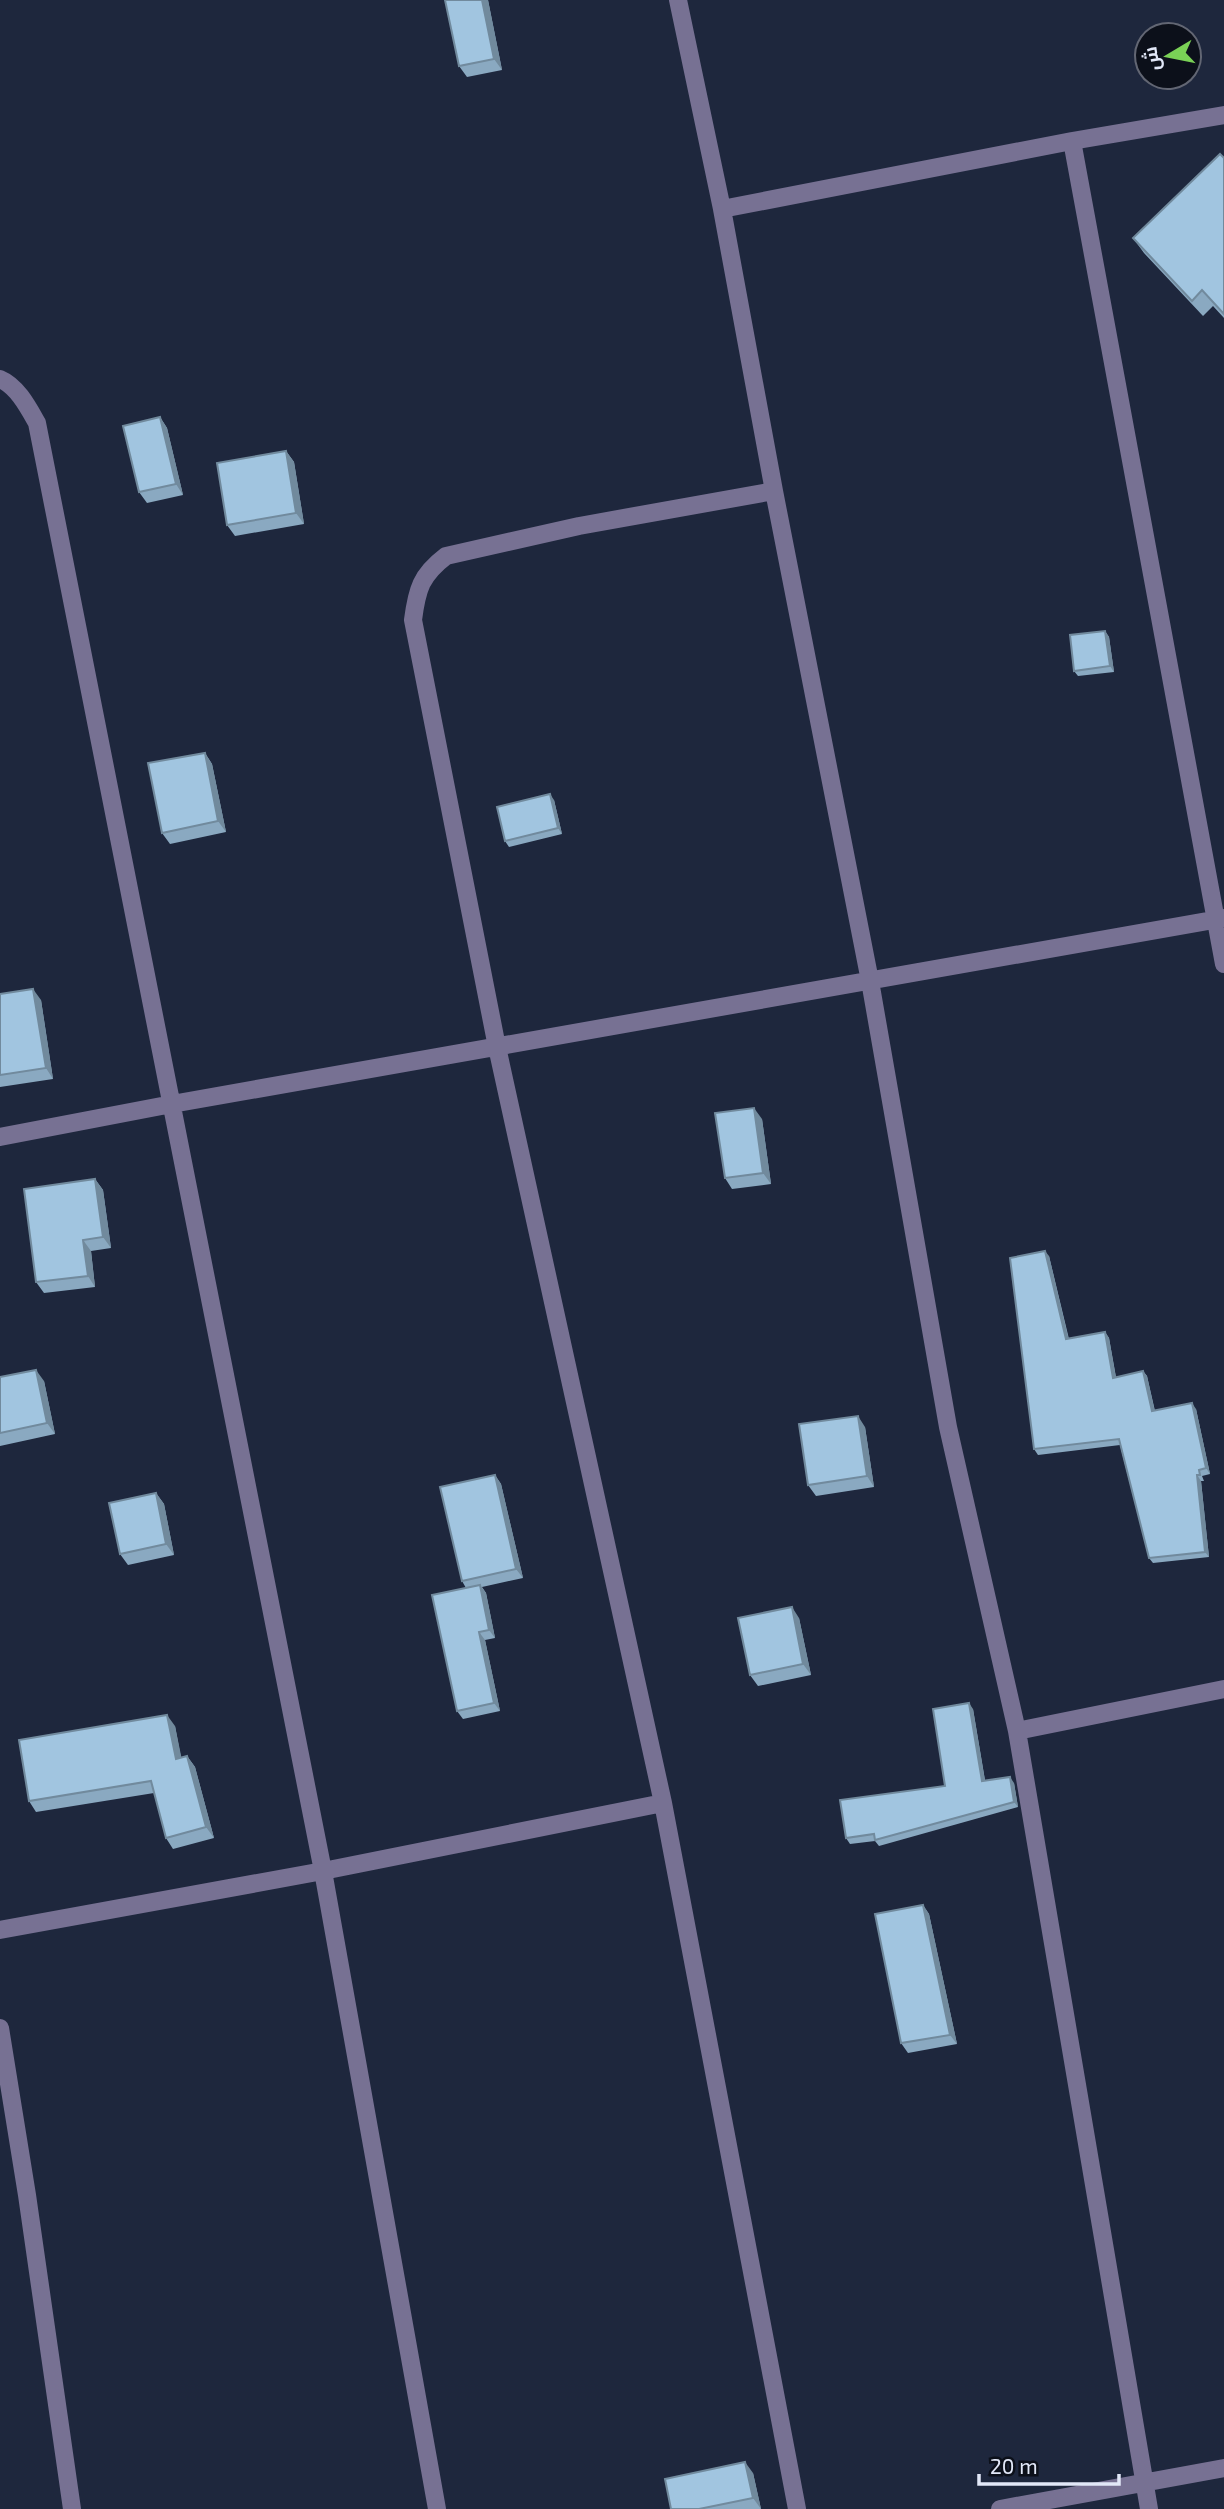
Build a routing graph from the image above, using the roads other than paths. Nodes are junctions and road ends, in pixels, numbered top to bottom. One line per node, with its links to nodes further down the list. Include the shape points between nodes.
1 (678, 0): 4 (street)
2 (1224, 115): 3 (street)
3 (1072, 141): 4 (street); 7 (street)
4 (722, 209): 6 (street)
5 (0, 379): 11 (street, via 22,399 37,423)
6 (774, 491): 9 (street); 10 (street, via 475,548 446,556 423,577 413,620)
7 (1220, 919): 8 (street); 9 (street)
8 (1224, 964)
9 (870, 981): 10 (street); 14 (street, via 948,1427)
10 (497, 1046): 11 (street); 15 (street)
11 (172, 1104): 12 (street); 16 (street)
12 (0, 1137)
13 (1224, 1689): 14 (street)
14 (1017, 1731): 20 (street)
15 (663, 1803): 16 (street); 23 (street)
16 (323, 1871): 17 (street); 22 (street)
17 (0, 1930)
18 (0, 2028): 21 (street)
19 (1224, 2468): 20 (street)
20 (1144, 2483): 24 (street); 25 (street)
21 (72, 2509)
22 (437, 2509)
23 (797, 2509)
24 (1000, 2509)
25 (1149, 2509)

